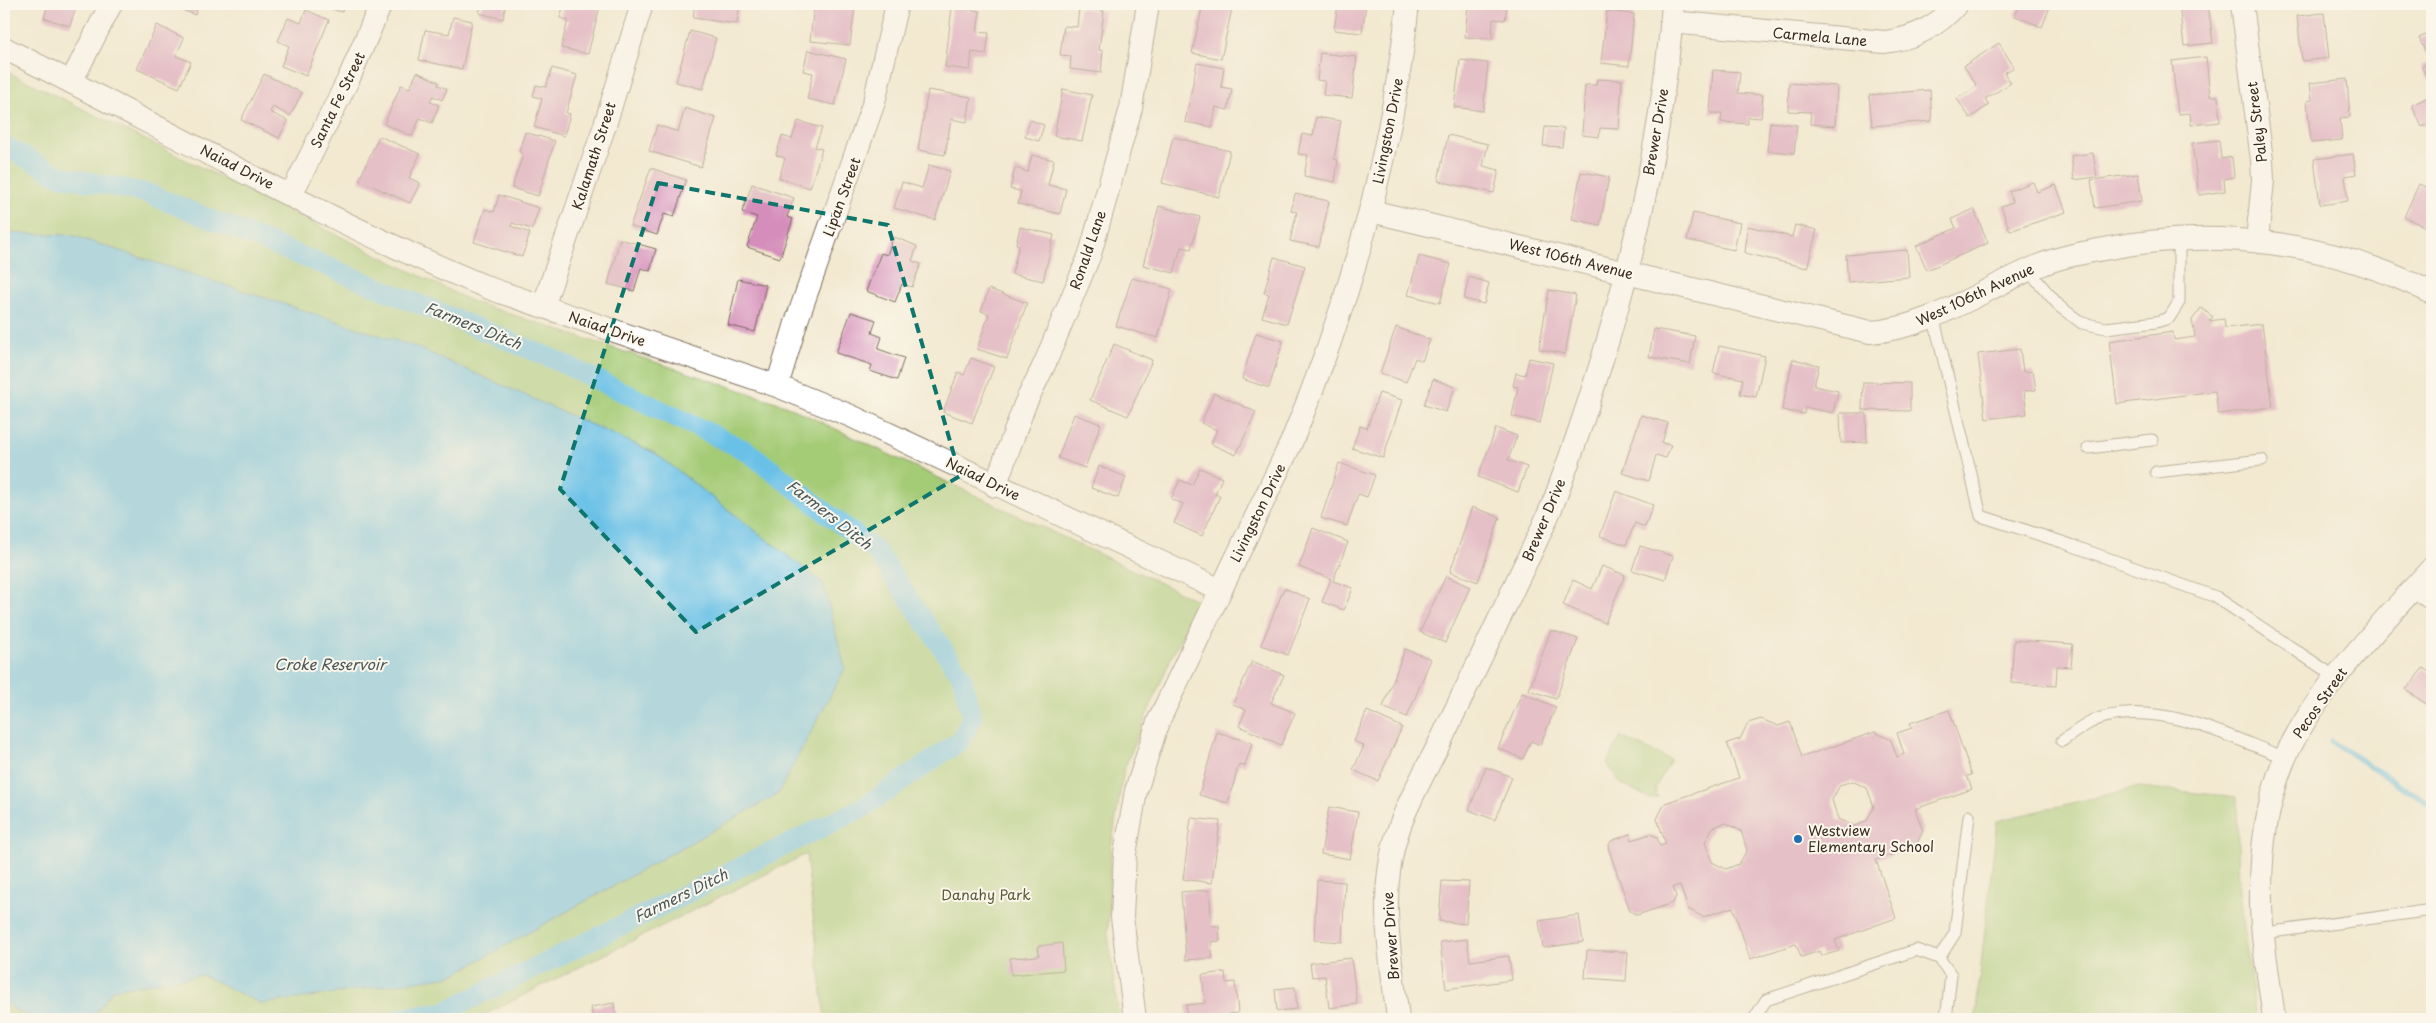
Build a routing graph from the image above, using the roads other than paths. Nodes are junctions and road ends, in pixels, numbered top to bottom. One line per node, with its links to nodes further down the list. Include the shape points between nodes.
1 (111, 4): 11 (street)
2 (381, 4): 12 (street, Santa Fe Street, via 349,78)
3 (642, 4): 19 (street, Kalamath Street)
4 (897, 4): 21 (street, Lipan Street, via 874,102)
5 (1148, 4): 26 (street, Ronald Lane, via 1131,108 1090,254 1025,404)
6 (1408, 4): 13 (street, Livingston Drive, via 1403,50)
7 (1957, 4): 9 (street, Carmela Lane, via 1932,28 1911,38 1884,42)
8 (2242, 4): 15 (street, Paley Street, via 2262,160)
9 (1672, 13): 17 (street, Brewer Drive, via 1667,68 1649,175)
10 (4, 48): 11 (street, Naiad Drive)
11 (71, 82): 12 (street, Naiad Drive)
12 (291, 195): 19 (street, Naiad Drive, via 455,274)
13 (1371, 211): 17 (street, West 106th Avenue); 28 (street, Livingston Drive, via 1352,279 1310,399)
14 (2179, 238): 15 (street, West 106th Avenue); 16 (street, West 106th Avenue, via 2068,256); 16 (lane, via 2179,302 2169,318 2156,322 2106,328 2082,323 2060,307)
15 (2257, 241): 18 (street, West 106th Avenue, via 2317,250 2364,264)
16 (2028, 270): 20 (street, West 106th Avenue)
17 (1628, 273): 20 (street, West 106th Avenue, via 1870,332 1888,331); 38 (street, Brewer Drive, via 1556,495 1398,833 1391,856 1386,895)
18 (2432, 292)
19 (543, 307): 21 (street, Naiad Drive)
20 (1933, 316): 30 (lane, via 1981,516 2216,597)
21 (777, 386): 26 (street, Naiad Drive, via 886,432)
22 (2152, 440): 23 (lane)
23 (2088, 448)
24 (2262, 460): 25 (lane)
25 (2156, 472)
26 (996, 486): 28 (street, Naiad Drive)
27 (2432, 568): 29 (street, Pecos Street)
28 (1220, 590): 37 (street, Livingston Drive, via 1158,722 1146,755 1129,826 1122,918)
29 (2424, 593): 30 (street, Pecos Street)
30 (2337, 678): 32 (street, Pecos Street, via 2304,723)
31 (2062, 741): 32 (lane, via 2086,724 2108,716 2135,713 2164,716 2196,725)
32 (2286, 758): 35 (street, Pecos Street, via 2265,830 2261,894)
33 (1969, 816): 36 (lane, via 1955,933)
34 (2432, 910): 35 (lane)
35 (2265, 933): 41 (street, Pecos Street)
36 (1939, 958): 39 (lane, via 1916,950 1766,1000); 40 (lane, via 1951,975)
37 (1135, 1019)
38 (1398, 1019)
39 (1754, 1019)
40 (1946, 1019)
41 (2274, 1019)

